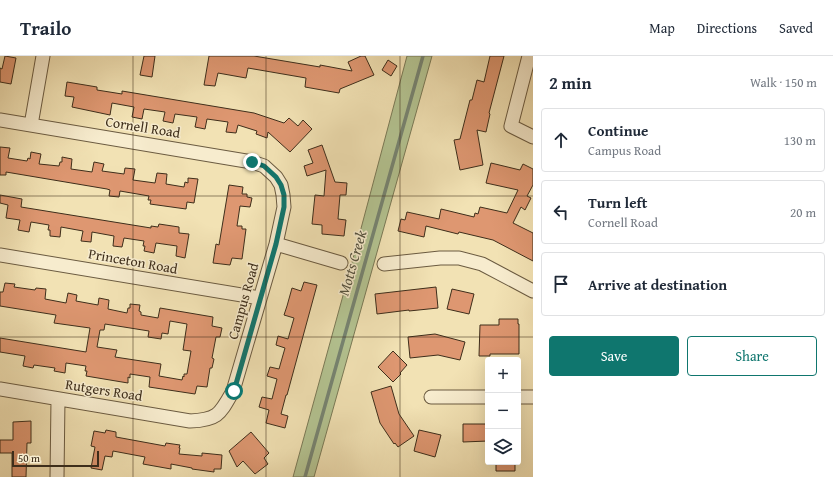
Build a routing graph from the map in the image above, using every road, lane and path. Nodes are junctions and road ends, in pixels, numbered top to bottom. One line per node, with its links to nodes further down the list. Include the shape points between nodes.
1 (43, 56): 4 (street)
2 (529, 56): 5 (street, via 511,126)
3 (0, 120): 4 (street, Cornell Road)
4 (31, 125): 6 (street, Cornell Road, via 252,162 264,166)
5 (533, 137)
6 (276, 177): 7 (street, Campus Road, via 284,195 284,207)
7 (276, 244): 9 (street); 12 (street, Campus Road)
8 (0, 255): 12 (street, Princeton Road)
9 (342, 263)
10 (384, 264): 11 (street, via 459,258 482,264)
11 (533, 291)
12 (260, 298): 19 (street, Campus Road, via 234,391 223,410)
13 (0, 390): 18 (street, Rutgers Road)
14 (431, 397): 15 (street)
15 (485, 397)
16 (521, 397): 17 (street)
17 (533, 397)
18 (58, 399): 19 (street, Rutgers Road, via 190,421); 20 (street)
19 (203, 420)
20 (58, 477)

